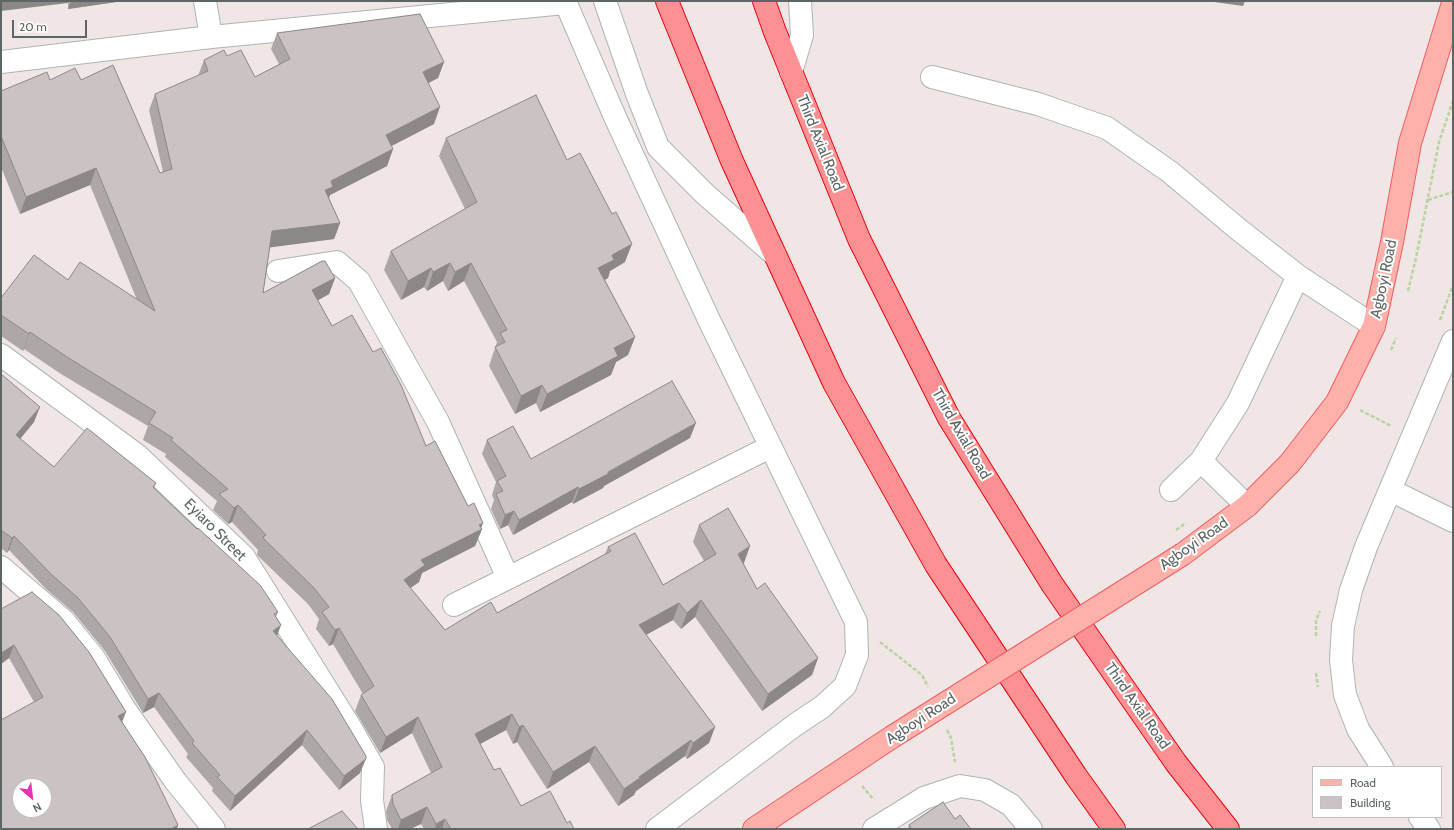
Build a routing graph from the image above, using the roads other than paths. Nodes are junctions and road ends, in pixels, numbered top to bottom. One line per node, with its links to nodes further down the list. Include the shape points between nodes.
1 (205, 1): 8 (street)
2 (605, 1): 14 (street, via 658,147 706,195)
3 (667, 1): 14 (highway, via 732,161)
4 (764, 1): 11 (highway, Third Axial Road)
5 (800, 1): 11 (street, via 802,35)
6 (565, 2): 8 (street); 20 (street, via 615,117)
7 (1453, 3): 13 (main road)
8 (211, 37): 10 (street)
9 (1453, 38): 13 (main road)
10 (1, 62)
11 (791, 72): 38 (highway, Third Axial Road, via 859,239 949,418 1052,584 1176,763)
12 (932, 77): 16 (street, via 1038,104 1107,128 1170,172)
13 (1425, 96): 17 (main road, Agboyi Road, via 1410,143)
14 (775, 255): 37 (highway, via 834,383 936,565)
15 (278, 271): 27 (street, via 336,262 359,281 438,422)
16 (1298, 276): 17 (street); 21 (street, via 1238,402)
17 (1374, 326): 24 (main road, Agboyi Road, via 1337,402 1290,463)
18 (1453, 341): 23 (street)
19 (1, 355): 33 (street, Eyiaro Street, via 137,454 244,557 373,767 372,800)
20 (770, 447): 27 (street); 34 (street, via 856,622 857,654 846,686 822,707)
21 (1201, 461): 22 (street); 24 (street)
22 (1171, 490)
23 (1390, 490): 25 (street); 29 (street, via 1366,547 1342,626 1341,660 1345,694 1358,729)
24 (1247, 506): 35 (main road, Agboyi Road, bridge, via 1183,554 892,737)
25 (1453, 521)
26 (1, 567): 32 (street, via 64,620 94,658 124,708 176,782)
27 (508, 578): 28 (street)
28 (454, 605)
29 (1381, 766)
30 (1421, 818): 39 (street)
31 (882, 824): 36 (street, via 924,798 960,786 985,790 1011,805)
32 (214, 829)
33 (376, 829)
34 (657, 829)
35 (754, 829)
36 (1031, 829)
37 (1114, 829)
38 (1228, 829)
39 (1429, 829)

